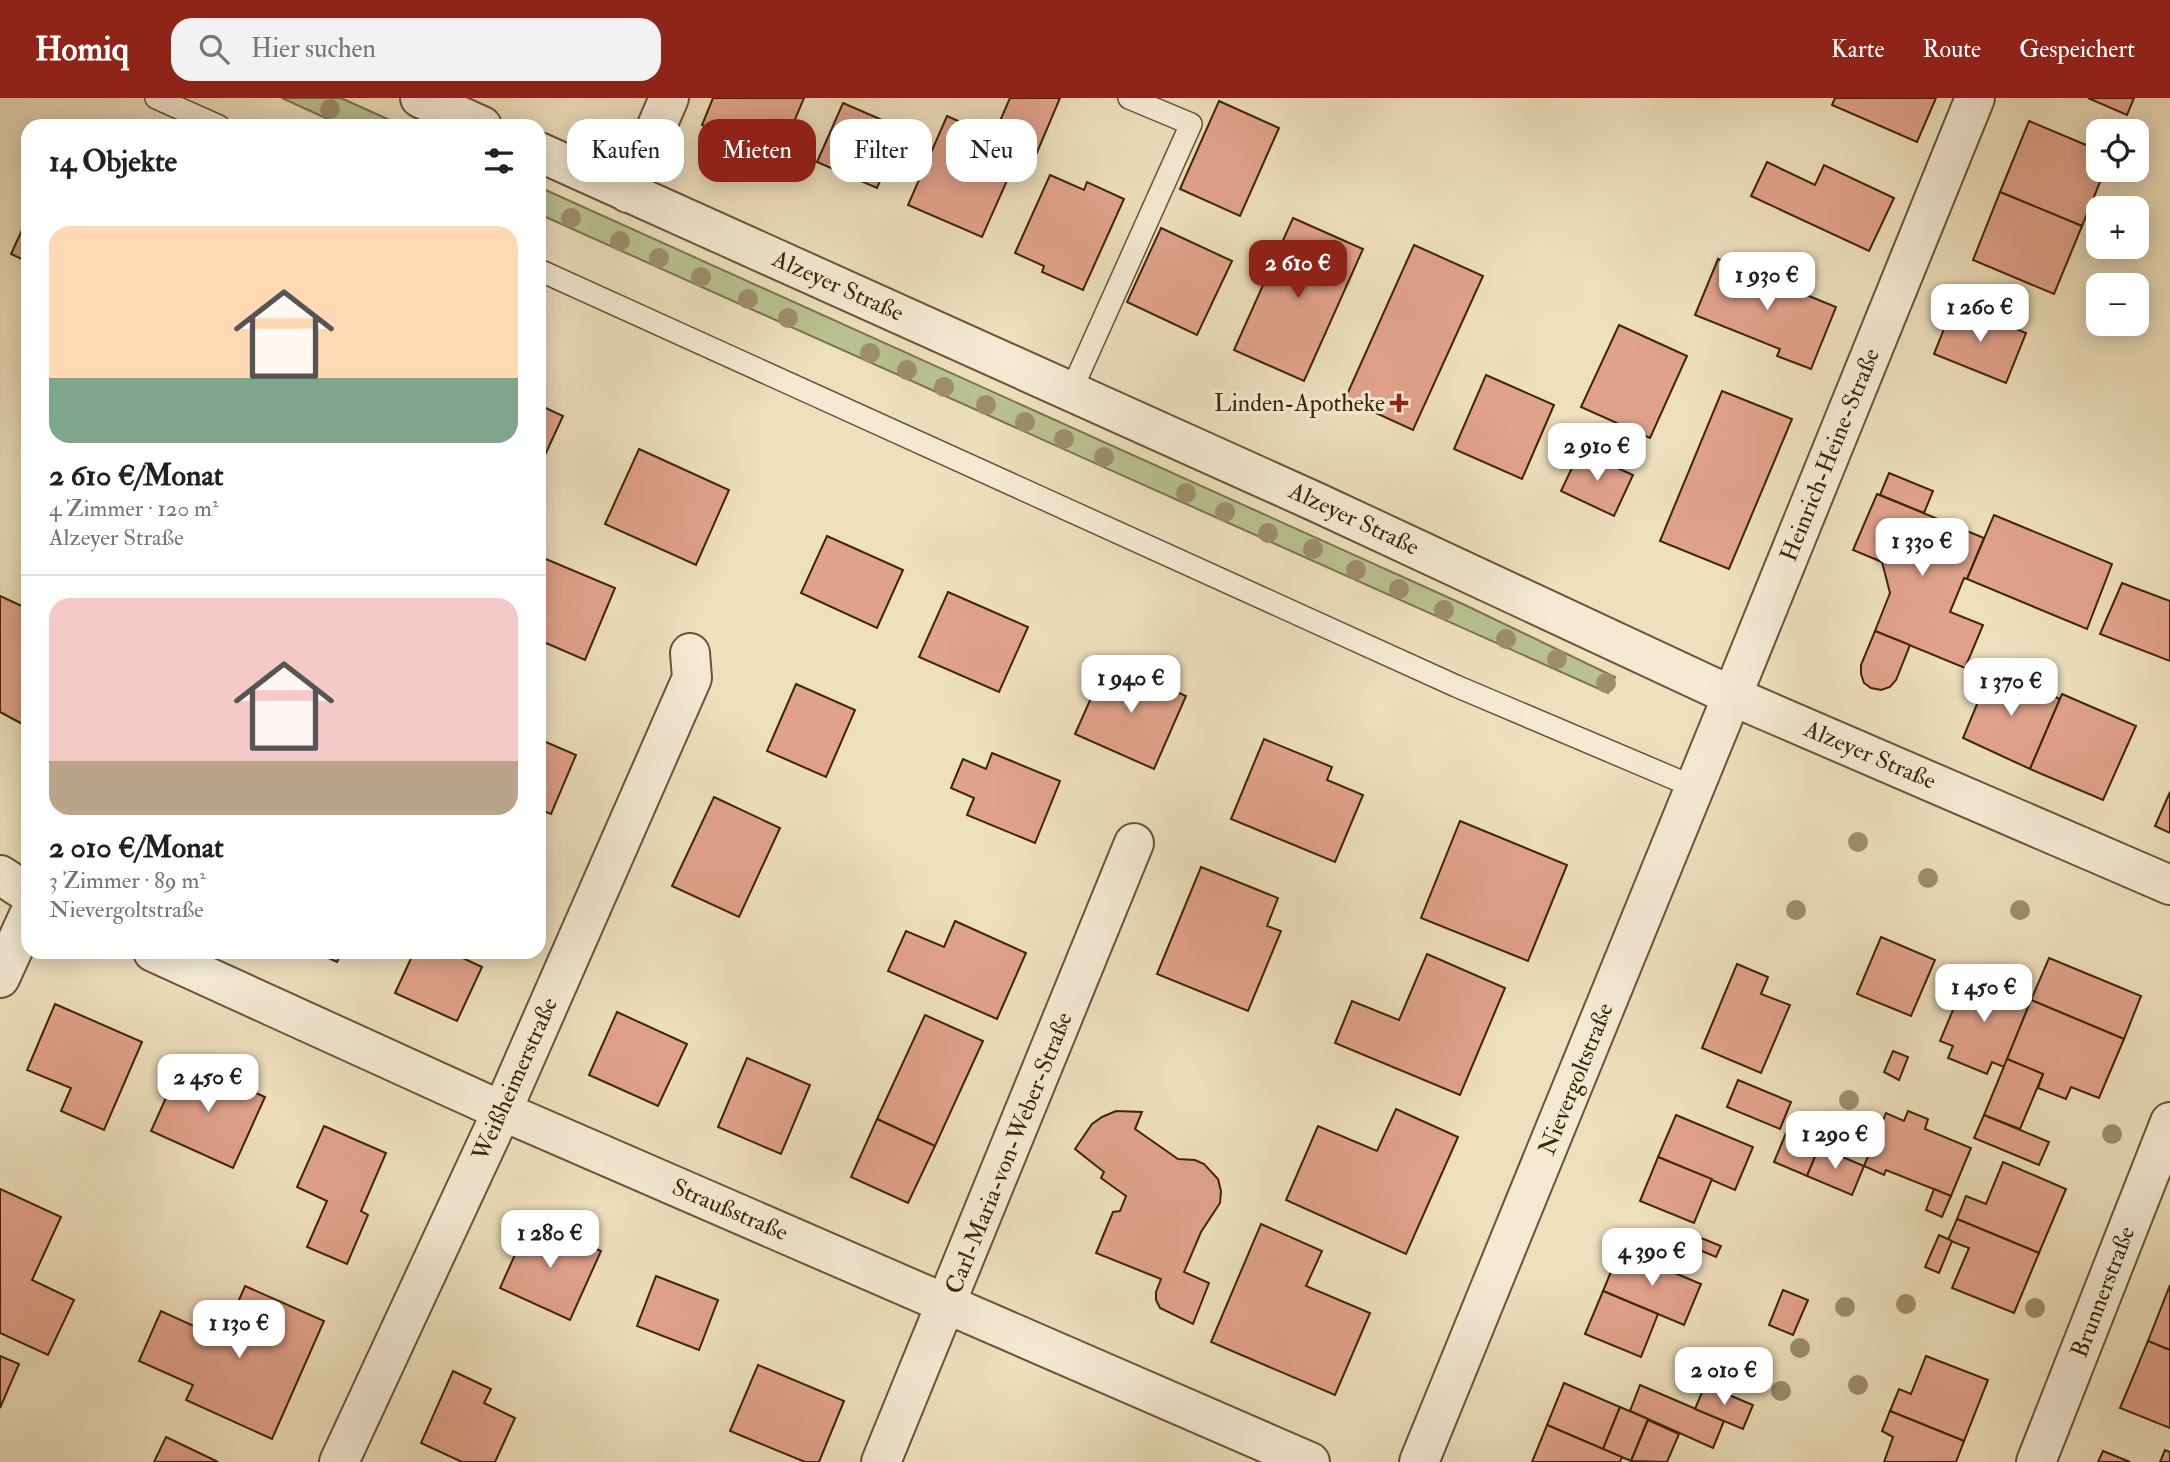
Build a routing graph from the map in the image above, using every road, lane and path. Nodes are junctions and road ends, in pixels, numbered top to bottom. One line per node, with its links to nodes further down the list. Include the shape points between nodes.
1 (156, 98): 6 (lane)
2 (421, 98): 7 (street)
3 (669, 98): 9 (street)
4 (1129, 98): 11 (lane, via 1191,124)
5 (1975, 98): 13 (street, Heinrich-Heine-Straße)
6 (203, 119)
7 (467, 119)
8 (546, 155): 9 (street, Alzeyer Straße)
9 (628, 193): 11 (street, Alzeyer Straße)
10 (546, 273): 14 (lane, via 1456,686)
11 (1071, 391): 13 (street, Alzeyer Straße)
12 (690, 653): 22 (street, Weißheimerstraße, via 692,678)
13 (1732, 696): 14 (street, Nievergoltstraße); 17 (street, Alzeyer Straße)
14 (1694, 787): 28 (street, Nievergoltstraße)
15 (1134, 844): 24 (street, Carl-Maria-von-Weber-Straße)
16 (0, 874): 18 (street)
17 (2170, 885)
18 (21, 888)
19 (21, 932): 21 (street)
20 (168, 959): 22 (street, Straußstraße)
21 (0, 978)
22 (502, 1111): 24 (street, Straußstraße); 25 (street, Weißheimerstraße)
23 (2170, 1122): 29 (street, Brunnerstraße)
24 (947, 1304): 26 (street, Carl-Maria-von-Weber-Straße); 27 (street, Straußstraße)
25 (339, 1462)
26 (881, 1462)
27 (1310, 1462)
28 (1419, 1462)
29 (2036, 1462)

